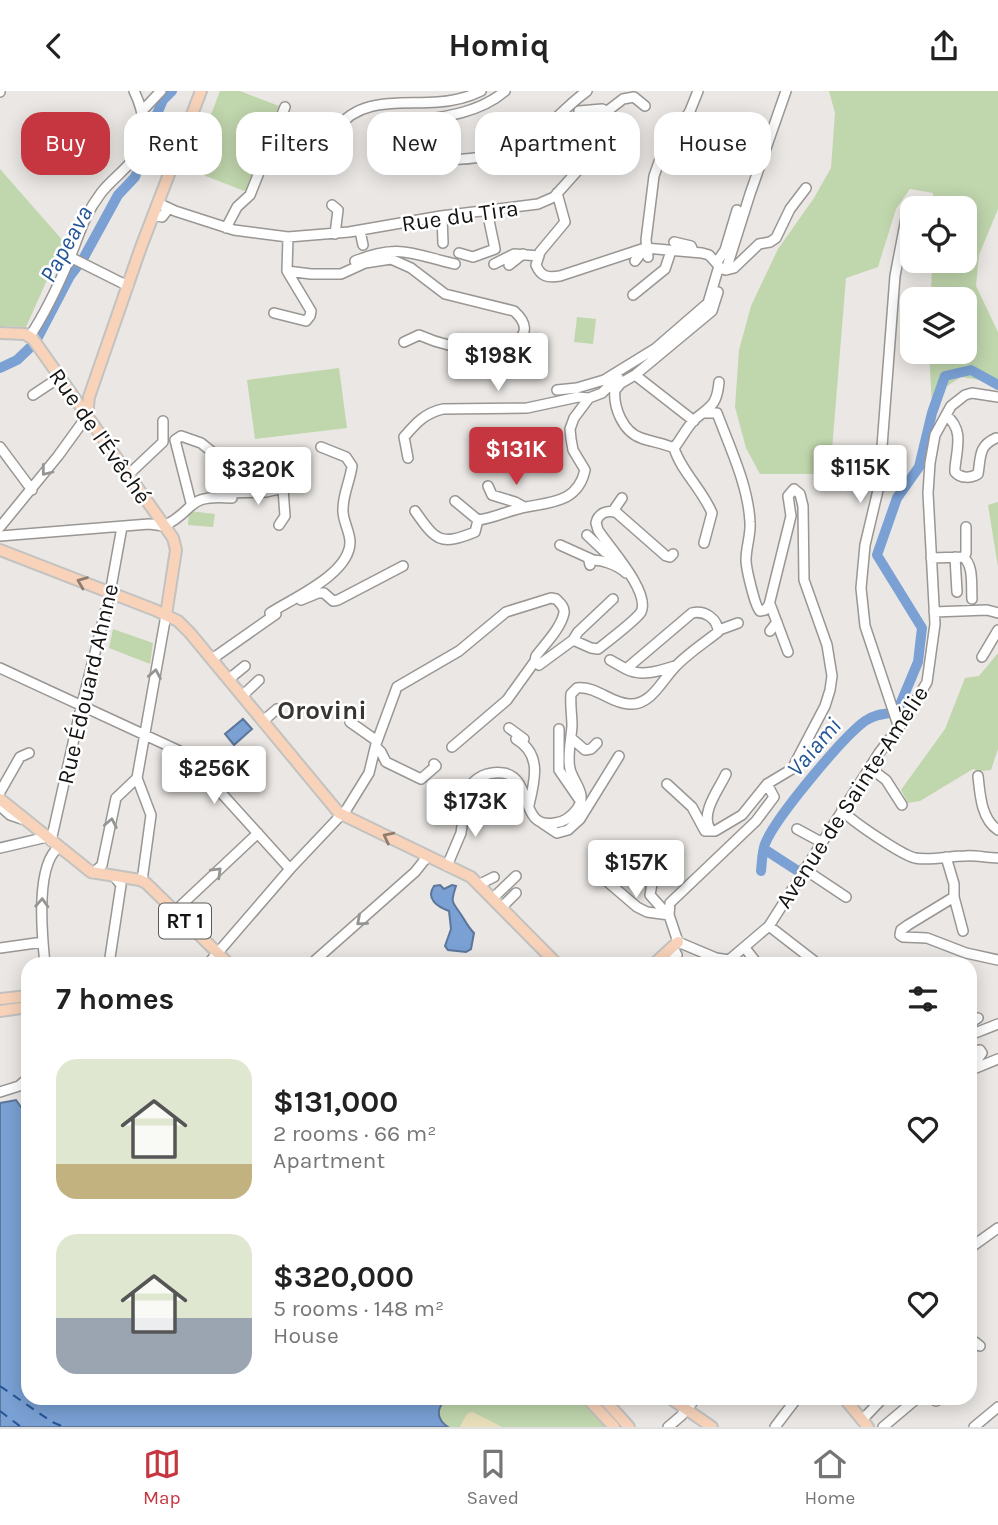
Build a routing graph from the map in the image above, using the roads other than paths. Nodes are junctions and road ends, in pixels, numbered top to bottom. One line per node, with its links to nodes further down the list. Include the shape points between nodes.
1 (134, 91): 11 (street)
2 (161, 91): 11 (street)
3 (201, 91): 21 (main road)
4 (481, 91): 16 (street, via 454,100 376,105)
5 (505, 91): 17 (street, via 473,109 398,123 388,134 396,153 422,159)
6 (587, 91): 13 (street)
7 (698, 91): 34 (street, via 654,176)
8 (786, 91): 43 (street)
9 (645, 106): 15 (street, via 634,97 623,99)
10 (285, 107): 26 (street, via 250,195 236,207)
11 (142, 111): 38 (street, via 141,145 84,219)
12 (579, 111): 14 (street)
13 (562, 112)
14 (607, 112)
15 (610, 112)
16 (353, 114)
17 (475, 156)
18 (572, 175): 20 (street)
19 (806, 188): 43 (street, via 776,238 759,244 734,268)
20 (557, 193): 24 (street, Rue du Tira, via 538,204); 37 (street, via 565,222)
21 (164, 205): 26 (street, Rue du Tira); 46 (main road, via 153,215)
22 (332, 205): 28 (street, via 338,211)
23 (737, 210): 43 (street)
24 (487, 211): 25 (street, Rue du Tira); 35 (street, via 495,249 473,257)
25 (442, 216): 27 (street, Rue du Tira); 30 (street)
26 (226, 228): 29 (street, Rue du Tira)
27 (360, 230): 28 (street, Rue du Tira); 31 (street)
28 (335, 234): 29 (street, Rue du Tira)
29 (288, 237): 44 (street)
30 (443, 243)
31 (363, 245)
32 (673, 246): 34 (street); 43 (street, via 709,255); 48 (street, via 665,269)
33 (900, 250): 135 (street, via 879,486 861,587 864,626)
34 (647, 252): 37 (street, via 551,278 538,270); 39 (street)
35 (459, 253)
36 (523, 254): 37 (street); 41 (street); 42 (street)
37 (539, 255)
38 (77, 260): 46 (street); 51 (street)
39 (635, 261)
40 (455, 264): 45 (street, via 388,250 351,262)
41 (494, 264)
42 (509, 265)
43 (720, 267): 47 (street)
44 (287, 271): 45 (street); 49 (street, via 310,316 306,321)
45 (341, 274): 52 (street, via 365,263 391,259 446,294 514,311 525,327 518,341 487,350 457,347 419,335)
46 (128, 286): 63 (main road, via 89,397)
47 (712, 290): 53 (street, via 708,303 694,317); 54 (street, via 718,292 712,311)
48 (633, 295)
49 (274, 313)
50 (0, 333): 51 (main road)
51 (33, 340): 55 (main road, Rue de l'Évêché)
52 (404, 342)
53 (621, 371): 57 (street, via 591,385); 60 (street, via 602,393)
54 (635, 375): 65 (street); 69 (street, via 615,390 619,414 632,434)
55 (60, 377): 58 (street); 63 (main road, Rue de l'Évêché)
56 (719, 381): 61 (street, via 717,397)
57 (557, 390)
58 (33, 395)
59 (998, 397): 62 (street, Avenue de Sainte-Amélie, via 965,395)
60 (589, 398): 70 (street, via 527,408 430,412 404,437); 82 (street, via 570,429 573,450 586,470 579,487 551,504)
61 (706, 413): 65 (street); 107 (street, via 717,413 747,499 750,535 746,565 755,605 760,611)
62 (946, 415): 66 (street, via 958,433 954,468 960,477 978,474 983,446); 99 (street, Avenue de Sainte-Amélie, via 935,435 929,475)
63 (87, 416): 72 (main road, Rue de l'Évêché); 76 (street, one-way to 76)
64 (163, 421): 72 (street, via 163,442)
65 (694, 421): 69 (street)
66 (996, 438)
67 (0, 447): 76 (street)
68 (321, 447): 109 (street, via 346,457 352,466 342,513 350,541 348,552 327,578)
69 (674, 448): 93 (street, via 712,513)
70 (408, 459)
71 (212, 474): 73 (street)
72 (127, 476): 87 (main road, Rue de l'Évêché)
73 (260, 484): 75 (street, via 291,484); 81 (street, via 201,443 181,436 175,440)
74 (488, 486): 82 (street, via 492,495)
75 (283, 489): 77 (street); 86 (street, via 285,516)
76 (32, 490): 88 (street)
77 (212, 496): 78 (street); 81 (street)
78 (232, 498)
79 (622, 498): 84 (street)
80 (455, 501): 85 (street)
81 (191, 503): 87 (street)
82 (524, 507): 85 (street)
83 (415, 511): 85 (street, via 428,529 454,541 475,532)
84 (613, 511): 96 (street, via 666,556); 98 (street, via 599,516 596,523)
85 (478, 520)
86 (279, 525)
87 (164, 526): 89 (street); 111 (main road, Rue de l'Évêché, via 176,550)
88 (0, 527)
89 (122, 527): 92 (street); 103 (street, Rue Édouard Ahnne)
90 (966, 527): 97 (street, via 966,553)
91 (587, 535): 98 (street)
92 (0, 536)
93 (704, 543)
94 (560, 545): 101 (street, via 590,562 621,568)
95 (0, 550): 103 (main road, one-way to 95)
96 (673, 554)
97 (960, 557): 99 (street); 102 (street); 105 (street, via 970,564)
98 (618, 558): 101 (street)
99 (931, 558): 108 (street, Avenue de Sainte-Amélie)
100 (403, 566): 119 (street, via 338,600 318,593 299,600)
101 (632, 579): 117 (street, via 643,601 638,615 598,649)
102 (957, 592)
103 (110, 593): 111 (main road); 130 (street, Rue Édouard Ahnne)
104 (613, 599): 117 (street)
105 (972, 599)
106 (271, 600): 109 (street)
107 (770, 604): 112 (street); 152 (street, via 791,516 788,496 794,489 803,506 804,580 822,627 832,676 825,706 792,769)
108 (934, 612): 110 (street); 135 (street, Avenue de Sainte-Amélie, via 927,682)
109 (270, 613): 119 (street)
110 (998, 613)
111 (166, 615): 119 (main road, via 178,621); 137 (street, one-way to 111)
112 (777, 622): 116 (street); 118 (street)
113 (738, 623): 114 (street)
114 (719, 629): 124 (street); 126 (street, via 710,616 692,613)
115 (998, 630): 120 (street)
116 (770, 631)
117 (573, 640): 122 (street, via 543,663)
118 (788, 652)
119 (211, 657): 127 (main road)
120 (982, 657)
121 (610, 660): 126 (street)
122 (536, 661): 141 (street, via 564,613 556,599 506,612 459,651 397,687); 142 (street, via 507,700)
123 (246, 666): 127 (street)
124 (675, 666): 126 (street, via 646,673); 138 (street, via 648,698 637,704 577,688 571,694)
125 (0, 668): 130 (street)
126 (626, 669)
127 (229, 679): 129 (main road)
128 (259, 680): 129 (street)
129 (242, 696): 133 (main road)
130 (81, 707): 137 (street); 167 (street, Rue Édouard Ahnne)
131 (277, 709): 133 (street)
132 (355, 714): 141 (street, via 350,722)
133 (263, 721): 160 (main road)
134 (509, 728): 143 (street, via 526,740)
135 (899, 728): 147 (street, Avenue de Sainte-Amélie)
136 (559, 729): 155 (street, via 559,770)
137 (144, 733): 150 (street); 166 (street, via 186,754)
138 (571, 738): 140 (street, via 585,750); 155 (street, via 569,763)
139 (516, 739): 143 (street)
140 (597, 743)
141 (377, 744): 146 (street, via 386,762 421,779); 160 (street, via 369,773)
142 (452, 747)
143 (530, 749): 158 (street, via 535,773)
144 (29, 753): 153 (street, via 20,757)
145 (619, 756): 162 (street, via 580,819 557,833)
146 (434, 764)
147 (870, 768): 156 (street, via 886,781); 159 (street, Avenue de Sainte-Amélie)
148 (726, 774): 165 (street, via 707,814 709,827)
149 (978, 776): 164 (street, via 985,813)
150 (137, 778): 177 (street, one-way to 150, via 103,860 116,798); 180 (street, via 151,815)
151 (667, 784): 165 (street, via 692,807 705,831)
152 (767, 785): 165 (street, via 742,815); 189 (street, via 774,797 756,821 675,897)
153 (0, 792)
154 (0, 799): 161 (main road)
155 (581, 802): 162 (street, via 563,821)
156 (902, 805)
157 (0, 806): 161 (street, via 19,820)
158 (528, 809): 162 (street); 173 (street, via 513,775 500,772 476,781 466,791 461,834)
159 (842, 810): 168 (street, Avenue de Sainte-Amélie); 171 (street, via 913,857)
160 (342, 814): 170 (main road, one-way to 160); 175 (street)
161 (25, 819): 167 (main road)
162 (542, 823)
163 (797, 829): 168 (street)
164 (998, 830)
165 (715, 831)
166 (258, 833): 175 (street); 188 (street, one-way to 166)
167 (52, 842): 169 (street); 177 (main road); 192 (street, Rue Édouard Ahnne, one-way to 167, via 42,896)
168 (821, 842): 176 (street, Avenue de Sainte-Amélie)
169 (0, 848)
170 (427, 857): 173 (main road); 201 (street, one-way to 201)
171 (946, 857): 172 (street); 185 (street)
172 (998, 858)
173 (447, 866): 182 (main road)
174 (655, 867): 189 (street, via 650,895)
175 (290, 868): 196 (street)
176 (804, 869): 184 (street); 190 (street, Avenue de Sainte-Amélie)
177 (93, 873): 180 (main road)
178 (516, 876): 186 (street)
179 (494, 877): 182 (street)
180 (126, 879): 188 (main road, RT 1); 198 (street)
181 (609, 883): 189 (street, via 637,907)
182 (480, 884): 186 (main road)
183 (516, 893): 187 (street)
184 (846, 897)
185 (954, 897): 191 (street); 209 (street, via 908,925 901,936 927,938)
186 (494, 898): 187 (main road)
187 (502, 907): 202 (main road)
188 (175, 912): 196 (main road, RT 1)
189 (669, 915): 193 (street)
190 (769, 926): 195 (street, Avenue de Sainte-Amélie); 208 (street)
191 (964, 931)
192 (43, 942): 194 (street); 197 (street, Rue Édouard Ahnne)
193 (675, 945): 203 (main road); 204 (street); 205 (street, Avenue de Sainte-Amélie)
194 (0, 948)
195 (745, 948): 206 (street, Avenue de Sainte-Amélie); 207 (street)
196 (218, 954): 199 (street); 200 (main road, RT 1)
197 (44, 957)
198 (110, 957)
199 (215, 957)
200 (221, 957)
201 (319, 957)
202 (550, 957)
203 (662, 957)
204 (675, 957)
205 (715, 957)
206 (733, 957)
207 (752, 957)
208 (809, 957)
209 (998, 960)
210 (21, 997): 211 (main road)
211 (0, 999)
212 (21, 1008): 213 (main road)
213 (0, 1011)
214 (998, 1024): 215 (street)
215 (977, 1032)
216 (998, 1059): 217 (street)
217 (977, 1067)
218 (21, 1084): 219 (street)
219 (0, 1092)
220 (996, 1233): 221 (street)
221 (977, 1244)
222 (977, 1344): 223 (street)
223 (980, 1346)
224 (594, 1405): 235 (main road)
225 (614, 1405): 236 (main road)
226 (681, 1405): 233 (main road)
227 (690, 1405): 233 (street)
228 (792, 1405): 239 (street)
229 (850, 1405): 234 (main road)
230 (878, 1405): 234 (street)
231 (909, 1405): 240 (street)
232 (998, 1408): 241 (street)
233 (687, 1409): 237 (street); 238 (main road)
234 (865, 1423)
235 (614, 1427)
236 (629, 1427)
237 (668, 1427)
238 (711, 1427)
239 (775, 1427)
240 (883, 1427)
241 (974, 1427)

